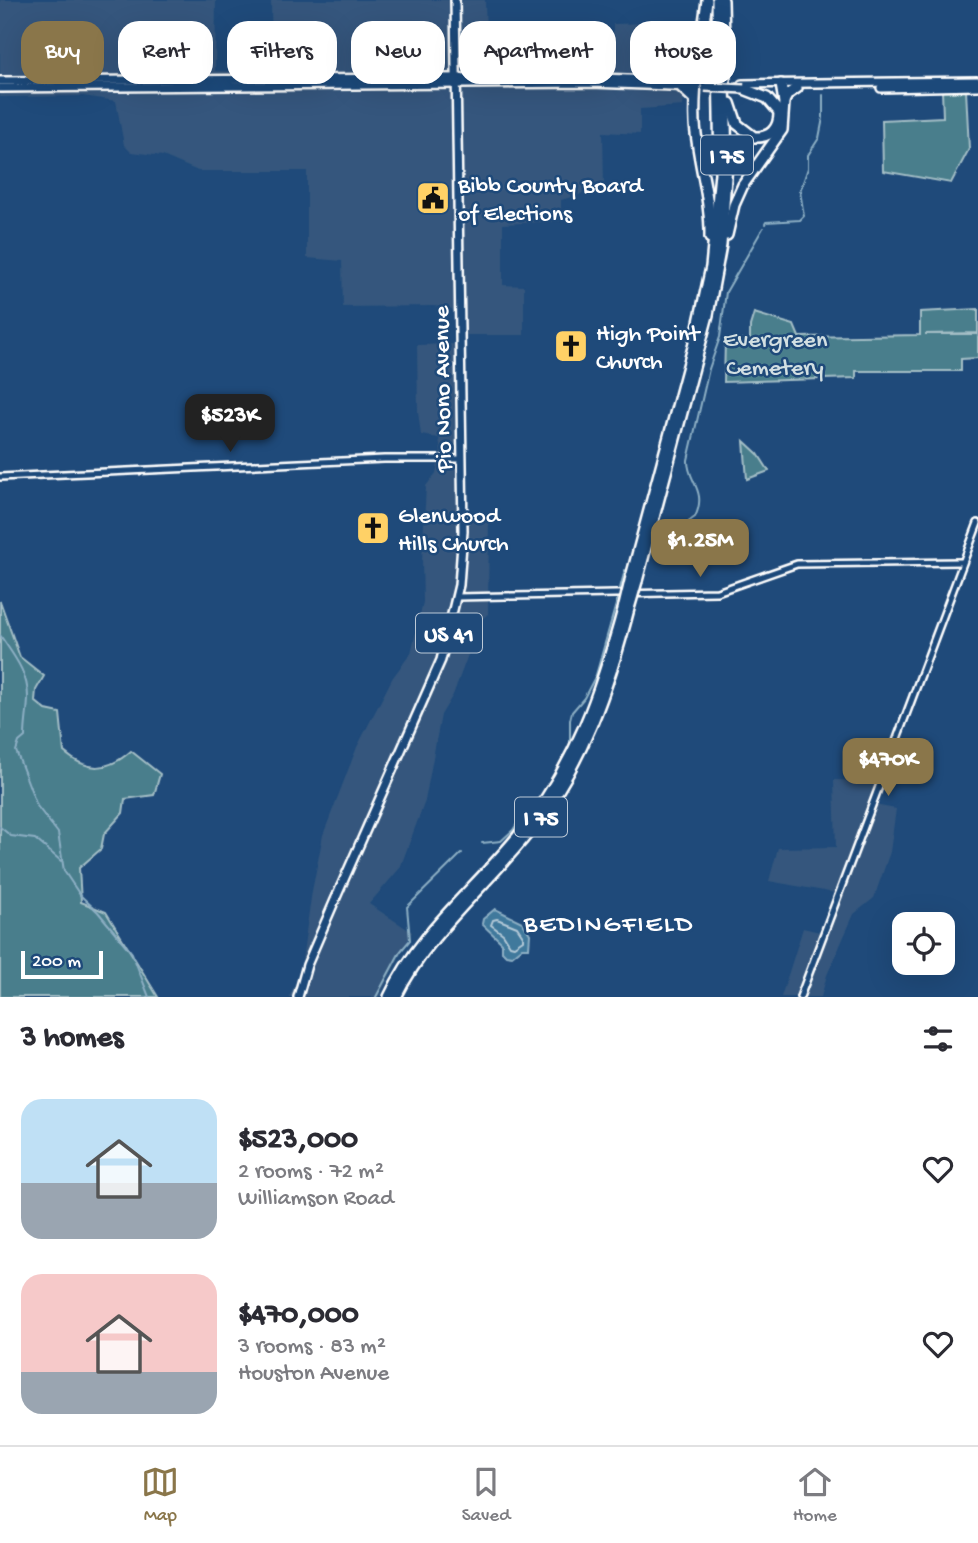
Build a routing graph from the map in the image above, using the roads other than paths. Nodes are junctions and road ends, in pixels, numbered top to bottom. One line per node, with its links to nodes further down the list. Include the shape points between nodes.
1 (456, 0): 8 (main road, Pio Nono Avenue / US 41)
2 (707, 0): 5 (highway)
3 (717, 0): 23 (highway, I 75, via 720,173 715,242)
4 (723, 0): 6 (highway, I 75)
5 (704, 21)
6 (724, 21)
7 (0, 81): 8 (main road)
8 (456, 81): 9 (main road); 17 (main road); 24 (main road, Pio Nono Avenue / US 41)
9 (630, 83)
10 (978, 83): 16 (main road); 18 (main road)
11 (682, 84): 19 (highway)
12 (700, 84): 15 (main road); 19 (highway)
13 (725, 84): 22 (highway, I 75, via 726,183)
14 (729, 84): 21 (highway, via 737,124 750,135 762,137 775,129)
15 (743, 86): 16 (main road); 21 (highway, via 767,98)
16 (781, 87): 18 (main road); 20 (highway); 21 (highway)
17 (0, 88)
18 (797, 88): 20 (highway)
19 (695, 101): 23 (highway, via 710,222)
20 (784, 102): 22 (highway, via 780,134 736,199)
21 (779, 112)
22 (717, 274): 28 (highway, I 75)
23 (701, 317): 28 (highway, I 75)
24 (461, 459): 25 (street); 29 (main road, Pio Nono Avenue / US 41, via 463,544)
25 (0, 477)
26 (978, 523): 27 (street)
27 (962, 562): 29 (street, via 797,564 717,592); 33 (street)
28 (634, 581): 30 (highway, I 75, bridge)
29 (457, 597): 32 (main road, Pio Nono Avenue / US 41, via 441,660 335,899)
30 (627, 606): 31 (highway, I 75, via 597,699 563,771 517,837 431,930 411,957); 31 (highway, I 75, via 599,711 559,789 516,849 447,921)
31 (393, 996)
32 (298, 997)
33 (800, 997)

